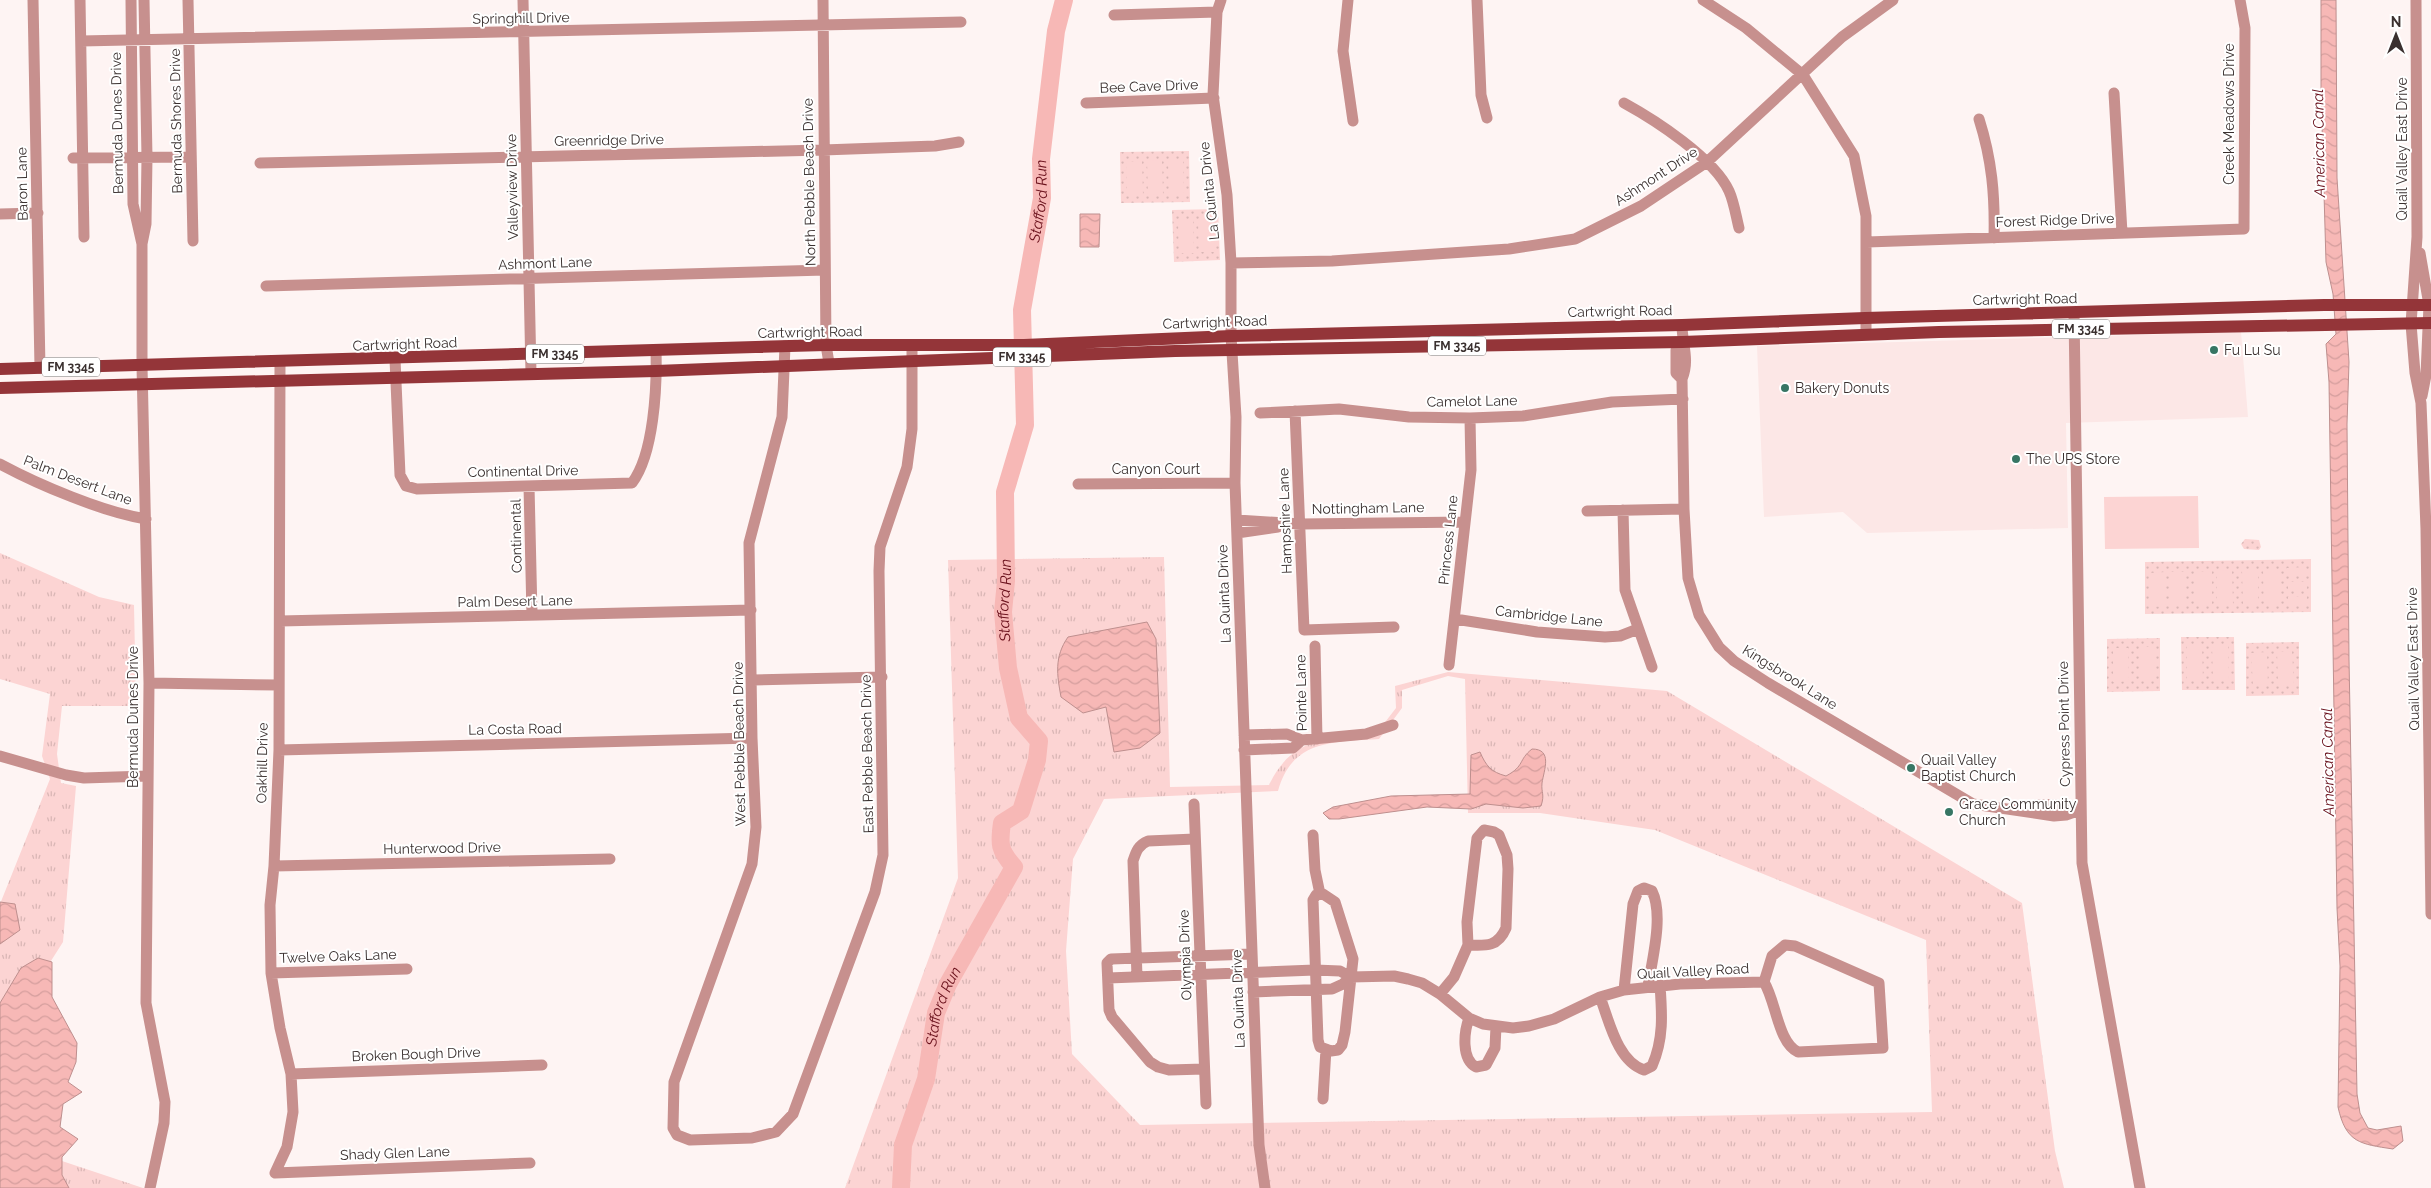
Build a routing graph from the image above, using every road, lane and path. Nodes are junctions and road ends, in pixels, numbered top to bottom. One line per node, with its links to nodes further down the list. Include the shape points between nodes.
1 (33, 0): 41 (street, Baron Lane)
2 (80, 0): 22 (street)
3 (131, 0): 23 (street, Bermuda Dunes Drive)
4 (144, 0): 21 (street, Bermuda Dunes Drive)
5 (188, 0): 20 (street, Bermuda Shores Drive)
6 (523, 0): 19 (street, Valleyview Drive)
7 (822, 0): 18 (street, North Pebble Beach Drive)
8 (1221, 0): 15 (street, La Quinta Drive)
9 (1348, 0): 31 (street, via 1342,51)
10 (1477, 0): 29 (street, via 1481,95)
11 (1703, 0): 24 (street, via 1746,28)
12 (1891, 0): 24 (street, Ashmont Drive, via 1842,37)
13 (2240, 0): 44 (street, Creek Meadows Drive, via 2245,28)
14 (2416, 0): 47 (street, Quail Valley East Drive)
15 (1217, 12): 16 (street); 26 (street, La Quinta Drive)
16 (1114, 15)
17 (961, 22): 18 (street, Springhill Drive)
18 (824, 26): 19 (street, Springhill Drive); 33 (street, North Pebble Beach Drive)
19 (524, 32): 20 (street, Springhill Drive); 36 (street, Valleyview Drive)
20 (190, 40): 21 (street, Springhill Drive); 35 (street, Bermuda Shores Drive)
21 (145, 41): 23 (street, Springhill Drive); 34 (street, Bermuda Dunes Drive)
22 (81, 42): 23 (street, Springhill Drive); 37 (street)
23 (132, 42): 38 (street, Bermuda Dunes Drive)
24 (1802, 75): 39 (street, Ashmont Drive); 50 (street, via 1854,156 1866,216)
25 (2114, 93): 45 (street)
26 (1214, 98): 27 (street, Bee Cave Drive); 52 (street, La Quinta Drive, via 1227,195)
27 (1086, 103)
28 (1624, 103): 39 (street, via 1652,120)
29 (1487, 118)
30 (1979, 119): 48 (street, via 1989,150 1995,195)
31 (1353, 121)
32 (959, 142): 33 (street, Greenridge Drive, via 935,146)
33 (823, 150): 36 (street, Greenridge Drive); 53 (street, North Pebble Beach Drive)
34 (147, 157): 35 (street); 38 (street); 51 (street, Bermuda Dunes Drive, via 146,224)
35 (191, 157): 49 (street, Bermuda Shores Drive)
36 (526, 157): 40 (street, Greenridge Drive); 54 (street, Valleyview Drive)
37 (78, 158): 38 (street); 46 (street)
38 (132, 158): 51 (street, Bermuda Dunes Drive, via 133,204)
39 (1706, 162): 43 (street, via 1728,190); 52 (street, Ashmont Drive, via 1641,206 1575,239 1509,249 1332,261)
40 (260, 163)
41 (38, 213): 42 (street); 80 (street, Baron Lane)
42 (0, 214)
43 (1739, 228)
44 (2244, 229): 45 (street, Forest Ridge Drive)
45 (2122, 233): 48 (street, Forest Ridge Drive)
46 (84, 237)
47 (2417, 237): 56 (street, Quail Valley East Drive); 57 (street, Quail Valley East Drive)
48 (1994, 238): 50 (street, Forest Ridge Drive)
49 (193, 241)
50 (1867, 242): 59 (street)
51 (142, 244): 79 (street, Bermuda Dunes Drive)
52 (1231, 263): 65 (street, La Quinta Drive)
53 (825, 270): 54 (street, Ashmont Lane); 67 (street, North Pebble Beach Drive)
54 (529, 278): 55 (street, Ashmont Lane); 73 (street, Valleyview Drive)
55 (266, 286)
56 (2412, 304): 57 (main road, Cartwright Road / FM 3345); 58 (main road, Cartwright Road / FM 3345); 61 (street, Quail Valley East Drive)
57 (2430, 305): 60 (street, Quail Valley East Drive)
58 (2074, 314): 59 (main road, Cartwright Road / FM 3345); 63 (street, Cypress Point Drive)
59 (1865, 318): 62 (main road, Cartwright Road / FM 3345); 64 (street)
60 (2430, 323): 61 (main road, Cartwright Road / FM 3345); 89 (street, Quail Valley East Drive)
61 (2411, 324): 63 (main road, Cartwright Road / FM 3345); 89 (street, Quail Valley East Drive, via 2415,373)
62 (1682, 325): 65 (main road, Cartwright Road / FM 3345); 66 (street, Kingsbrook Lane)
63 (2074, 329): 64 (main road, Cartwright Road / FM 3345); 130 (street, Cypress Point Drive)
64 (1866, 334): 66 (main road, Cartwright Road / FM 3345)
65 (1231, 336): 70 (main road, Cartwright Road / FM 3345); 71 (street, La Quinta Drive)
66 (1682, 342): 71 (main road, Cartwright Road / FM 3345); 88 (street, Kingsbrook Lane, via 1686,349)
67 (826, 345): 68 (main road, Cartwright Road / FM 3345); 69 (main road, Cartwright Road / FM 3345); 77 (street, North Pebble Beach Drive)
68 (785, 346): 72 (main road, Cartwright Road / FM 3345); 78 (street, West Pebble Beach Drive)
69 (912, 346): 70 (main road, Cartwright Road / FM 3345, via 981,344); 75 (street, East Pebble Beach Drive)
70 (1071, 349): 71 (main road, Cartwright Road / FM 3345); 75 (main road, Cartwright Road / FM 3345, via 974,359)
71 (1232, 350): 94 (street, La Quinta Drive, via 1236,416)
72 (656, 351): 73 (main road, Cartwright Road / FM 3345); 82 (street, Continental Drive)
73 (531, 354): 74 (main road, Cartwright Road / FM 3345); 83 (street, Valleyview Drive)
74 (395, 359): 76 (main road, Cartwright Road / FM 3345); 84 (street, Continental Drive)
75 (912, 361): 77 (main road, Cartwright Road / FM 3345); 115 (street, East Pebble Beach Drive, via 912,429 907,467 880,547)
76 (280, 362): 79 (main road, Cartwright Road / FM 3345); 85 (street, Oakhill Drive)
77 (829, 363): 78 (main road, Cartwright Road / FM 3345)
78 (786, 364): 82 (main road, Cartwright Road / FM 3345); 106 (street, West Pebble Beach Drive, via 782,416 749,543)
79 (142, 366): 80 (main road, Cartwright Road / FM 3345); 86 (street, Bermuda Dunes Drive)
80 (40, 368): 81 (main road, Cartwright Road / FM 3345)
81 (0, 369)
82 (656, 371): 83 (main road, Cartwright Road / FM 3345); 96 (street, Continental Drive, via 648,440 640,473 632,483)
83 (531, 373): 84 (main road, Cartwright Road / FM 3345)
84 (397, 376): 85 (main road, Cartwright Road / FM 3345); 96 (street, Continental Drive, via 400,475 406,486 418,489)
85 (281, 382): 86 (main road, Cartwright Road / FM 3345); 109 (street, Oakhill Drive)
86 (143, 384): 87 (main road, Cartwright Road / FM 3345); 100 (street, Bermuda Dunes Drive)
87 (0, 388)
88 (1683, 399): 92 (street, Camelot Lane, via 1612,402 1523,416); 97 (street, Kingsbrook Lane)
89 (2426, 403): 104 (street, Quail Valley East Drive)
90 (1295, 411): 91 (street, Camelot Lane); 92 (street, Camelot Lane, via 1339,409); 103 (street, Hampshire Lane)
91 (1260, 413)
92 (1470, 418): 102 (street, Princess Lane)
93 (0, 464): 100 (street, Palm Desert Lane, via 28,479 129,516)
94 (1235, 483): 95 (street, Canyon Court); 101 (street, La Quinta Drive)
95 (1078, 484)
96 (529, 486): 107 (street, Continental)
97 (1684, 509): 98 (street); 130 (street, Kingsbrook Lane, via 1688,578 1697,609 1719,647 1734,661 1973,804 2011,810 2042,804 2065,804)
98 (1623, 510): 99 (street); 111 (street, via 1625,590)
99 (1587, 511)
100 (146, 519): 117 (street, Bermuda Dunes Drive)
101 (1237, 520): 103 (street, Nottingham Lane); 105 (street, La Quinta Drive)
102 (1465, 522): 103 (street, Nottingham Lane); 108 (street, Princess Lane)
103 (1301, 524): 105 (street, Nottingham Lane); 110 (street, Hampshire Lane, via 1304,630)
104 (2428, 529): 124 (street, Quail Valley East Drive)
105 (1237, 533): 120 (street, La Quinta Drive)
106 (751, 610): 107 (street, Palm Desert Lane); 116 (street, West Pebble Beach Drive)
107 (532, 615): 109 (street, Palm Desert Lane)
108 (1455, 619): 111 (street, Cambridge Lane, via 1537,632 1605,637); 113 (street, Princess Lane)
109 (280, 622): 118 (street, Oakhill Drive)
110 (1394, 627)
111 (1638, 630): 114 (street)
112 (1315, 646): 122 (street, Pointe Lane)
113 (1449, 666)
114 (1652, 667)
115 (882, 677): 116 (street); 165 (street, East Pebble Beach Drive, via 883,855 875,892 793,1114 784,1126 765,1136 690,1140 678,1136)
116 (753, 680): 121 (street, West Pebble Beach Drive)
117 (149, 683): 118 (street); 128 (street, Bermuda Dunes Drive)
118 (278, 685): 125 (street, Oakhill Drive)
119 (1393, 725): 122 (street, via 1366,734)
120 (1244, 735): 123 (street, via 1287,734); 126 (street, La Quinta Drive)
121 (752, 738): 125 (street, La Costa Road); 165 (street, West Pebble Beach Drive, via 756,826 752,864 674,1082)
122 (1317, 739): 123 (street)
123 (1302, 740): 126 (street, via 1293,748)
124 (2430, 742): 136 (street, Quail Valley East Drive)
125 (279, 750): 134 (street, Oakhill Drive)
126 (1244, 750): 139 (street, La Quinta Drive)
127 (0, 756): 128 (street, via 84,778)
128 (147, 776): 168 (street, Bermuda Dunes Drive, via 146,1003 165,1102 164,1123)
129 (1194, 804): 132 (street, Olympia Drive)
130 (2080, 810): 170 (street, Cypress Point Drive, via 2082,863)
131 (1313, 835): 135 (street, via 1315,870)
132 (1195, 839): 140 (street, Olympia Drive); 141 (street, via 1148,841 1136,851 1133,861)
133 (610, 859): 134 (street, Hunterwood Drive)
134 (274, 866): 144 (street, Oakhill Drive, via 270,905)
135 (1322, 894): 143 (street, via 1313,900); 148 (street, via 1335,902 1353,958)
136 (2431, 909): 137 (street, Quail Valley East Drive)
137 (2431, 914)
138 (1468, 945): 138 (street, via 1493,944 1506,928 1507,855 1502,840 1494,832 1484,830 1477,838 1467,922); 155 (street, via 1454,977)
139 (1251, 954): 140 (street); 145 (street, La Quinta Drive)
140 (1200, 956): 141 (street); 146 (street, Olympia Drive)
141 (1136, 958): 147 (street); 149 (street, via 1111,960 1107,963)
142 (407, 969): 144 (street, Twelve Oaks Lane)
143 (1315, 970): 145 (street); 148 (street, via 1340,971); 152 (street)
144 (271, 972): 162 (street, Oakhill Drive)
145 (1252, 972): 146 (street); 154 (street, La Quinta Drive)
146 (1200, 974): 147 (street); 161 (street, Olympia Drive)
147 (1137, 977): 149 (street)
148 (1351, 977): 152 (street, via 1332,989); 155 (street, via 1394,976); 159 (street, via 1342,1045 1338,1050)
149 (1108, 978): 161 (street, via 1109,1010 1150,1062 1168,1070)
150 (1764, 982): 150 (street, via 1771,992 1790,1048 1798,1052 1883,1048 1880,983 1795,946 1785,945 1772,956); 151 (street, Quail Valley Road)
151 (1654, 986): 153 (street, Quail Valley Road); 153 (street, via 1654,896 1652,891 1644,888 1638,891 1633,904); 156 (street, via 1662,1010 1660,1043 1652,1066 1644,1070 1629,1061)
152 (1316, 990): 154 (street); 159 (street, via 1318,1040 1320,1047)
153 (1624, 990): 156 (street, Quail Valley Road)
154 (1253, 992): 169 (street, La Quinta Drive, via 1259,1145)
155 (1440, 994): 157 (street)
156 (1600, 997): 158 (street, Quail Valley Road, via 1543,1023 1513,1028)
157 (1469, 1018): 158 (street, Quail Valley Road); 158 (street, via 1465,1028 1466,1049 1470,1063 1476,1067 1486,1065 1493,1055)
158 (1496, 1026)
159 (1326, 1049): 163 (street)
160 (542, 1065): 162 (street, Broken Bough Drive)
161 (1204, 1069): 164 (street, Olympia Drive)
162 (292, 1074): 166 (street, Oakhill Drive, via 293,1112 287,1147)
163 (1323, 1099)
164 (1206, 1104)
165 (675, 1131)
166 (281, 1160): 167 (street, Shady Glen Lane, via 275,1173)
167 (530, 1163)
168 (150, 1188)
169 (1265, 1188)
170 (2140, 1188)

